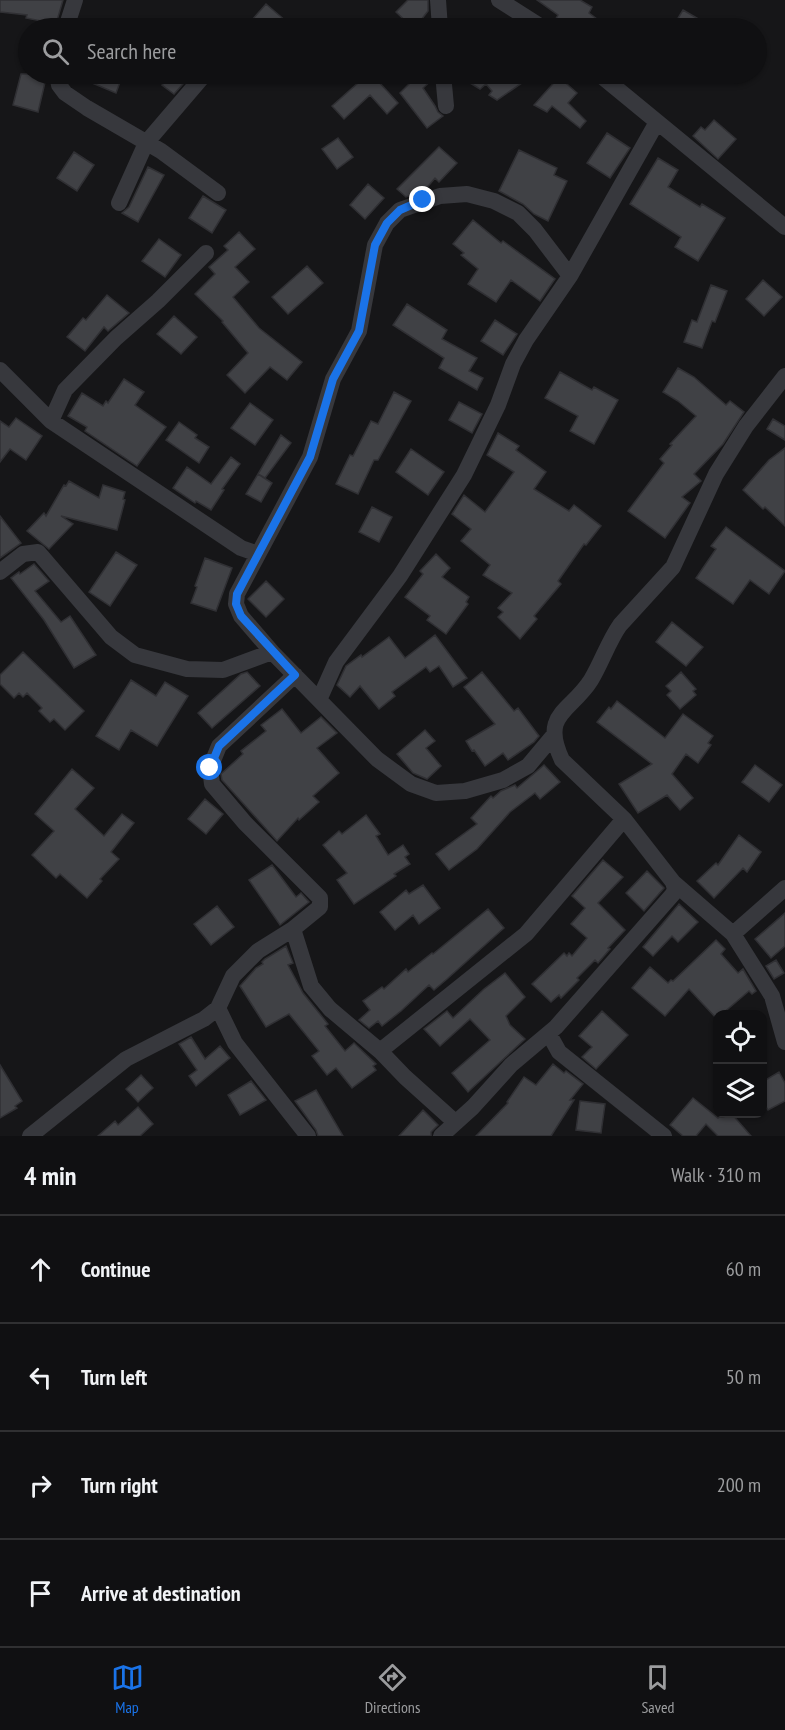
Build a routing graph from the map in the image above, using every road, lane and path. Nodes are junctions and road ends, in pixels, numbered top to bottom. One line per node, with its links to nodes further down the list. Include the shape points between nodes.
1 (75, 0): 4 (street)
2 (438, 0): 5 (street)
3 (499, 0): 6 (street)
4 (69, 18)
5 (439, 18)
6 (527, 18)
7 (58, 84): 13 (street, via 87,108)
8 (196, 84): 13 (street)
9 (444, 84): 11 (street)
10 (611, 84): 12 (street)
11 (446, 106)
12 (657, 122): 16 (street); 18 (street)
13 (146, 143): 14 (street); 15 (street)
14 (218, 193)
15 (119, 203)
16 (785, 227)
17 (206, 253): 21 (street, via 65,390)
18 (570, 276): 22 (street, via 518,213 494,201 467,194 440,196 400,210 387,223 375,245 359,331 333,379 310,457); 26 (street, via 513,364 464,475 400,576 336,662)
19 (0, 370): 21 (street)
20 (785, 376): 27 (street, via 746,426 716,474 673,567 620,626 588,684 564,709)
21 (51, 421): 22 (street, via 241,548)
22 (258, 554): 24 (street, via 237,594 236,604 241,616)
23 (0, 572): 24 (street, via 23,554 38,552 111,637 135,655 187,669 223,670)
24 (272, 652): 25 (street)
25 (295, 675): 26 (street); 31 (street, via 219,746 210,768 212,784 320,898 320,907)
26 (319, 700): 27 (street, via 377,759 411,784 436,793 465,791 503,780 528,766)
27 (554, 735): 28 (street, via 562,760)
28 (624, 819): 29 (street); 36 (street, via 526,934)
29 (674, 882): 32 (street); 34 (street, via 673,894)
30 (785, 888): 32 (street)
31 (293, 929): 33 (street, via 258,951 233,976); 36 (street, via 311,986 330,1009)
32 (733, 934): 35 (street, via 772,996)
33 (218, 1008): 38 (street, via 126,1059); 39 (street, via 235,1043)
34 (549, 1034): 37 (street, via 511,1065); 41 (street, via 559,1052)
35 (785, 1042)
36 (380, 1051): 37 (street)
37 (455, 1122): 40 (street)
38 (30, 1136)
39 (308, 1136)
40 (441, 1136)
41 (664, 1136)

